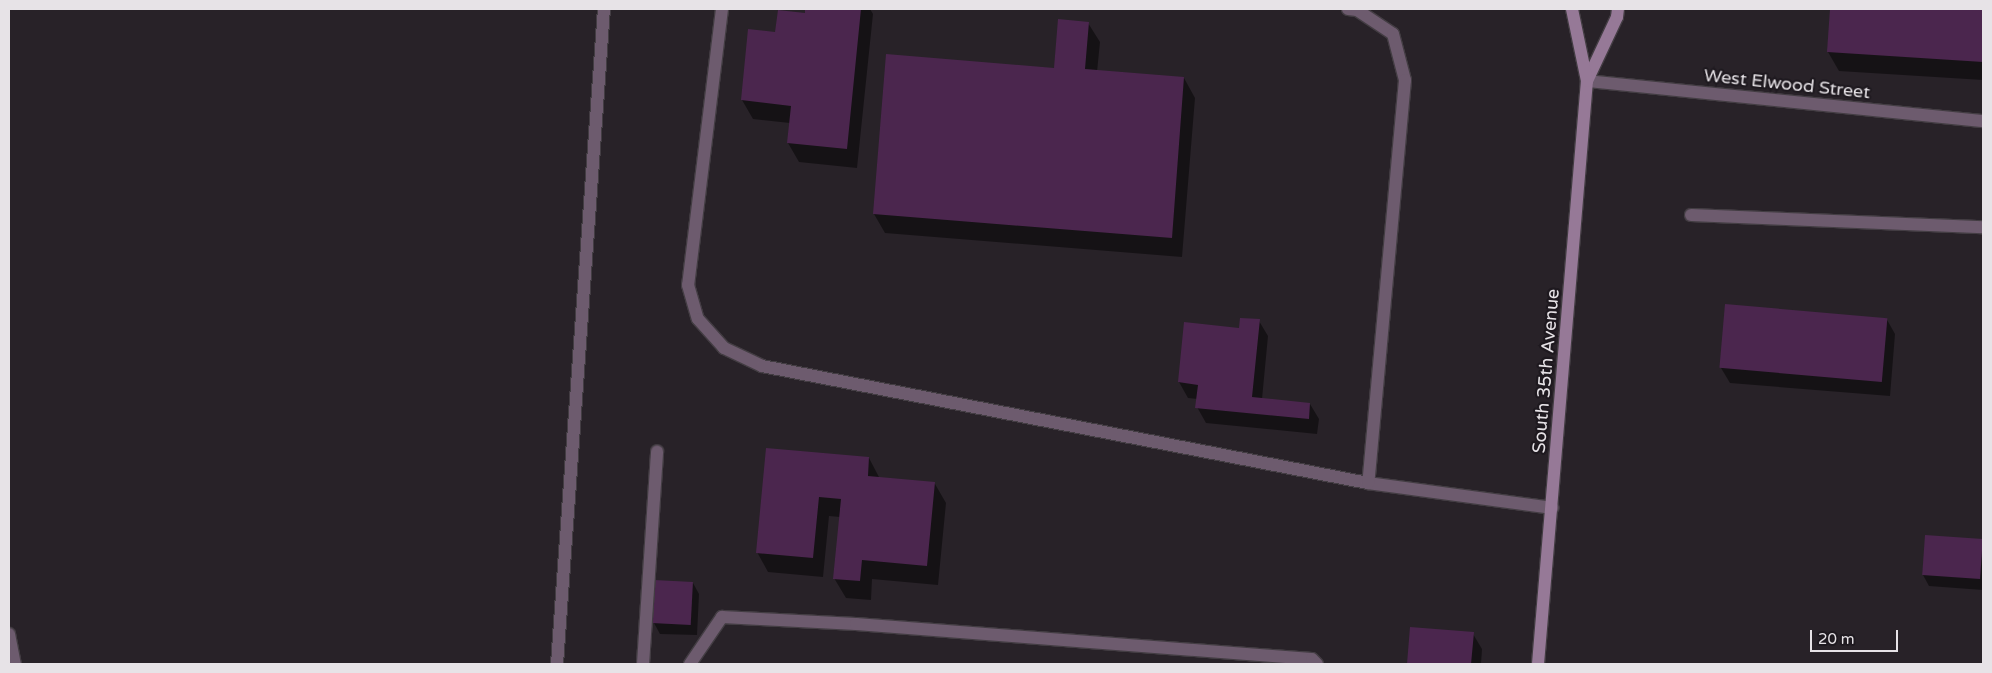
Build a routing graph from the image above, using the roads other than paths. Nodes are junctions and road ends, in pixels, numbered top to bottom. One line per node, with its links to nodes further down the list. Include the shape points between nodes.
1 (604, 9): 15 (street)
2 (722, 9): 11 (street, via 688,285 698,319 724,348 762,366)
3 (1348, 9): 11 (street, via 1357,10 1393,34 1404,80)
4 (1572, 9): 6 (main road, South 35th Avenue)
5 (1618, 9): 6 (main road, South 35th Avenue, via 1617,18)
6 (1587, 81): 7 (street, West Elwood Street); 12 (main road, South 35th Avenue)
7 (1983, 121)
8 (1691, 215): 9 (street)
9 (1983, 227)
10 (657, 451): 16 (street)
11 (1368, 483): 12 (street)
12 (1552, 508): 19 (main road, South 35th Avenue)
13 (9, 634): 14 (street)
14 (15, 664)
15 (557, 664)
16 (643, 664)
17 (690, 664): 18 (street, via 722,617 856,624 1312,659)
18 (1317, 664)
19 (1538, 664)

